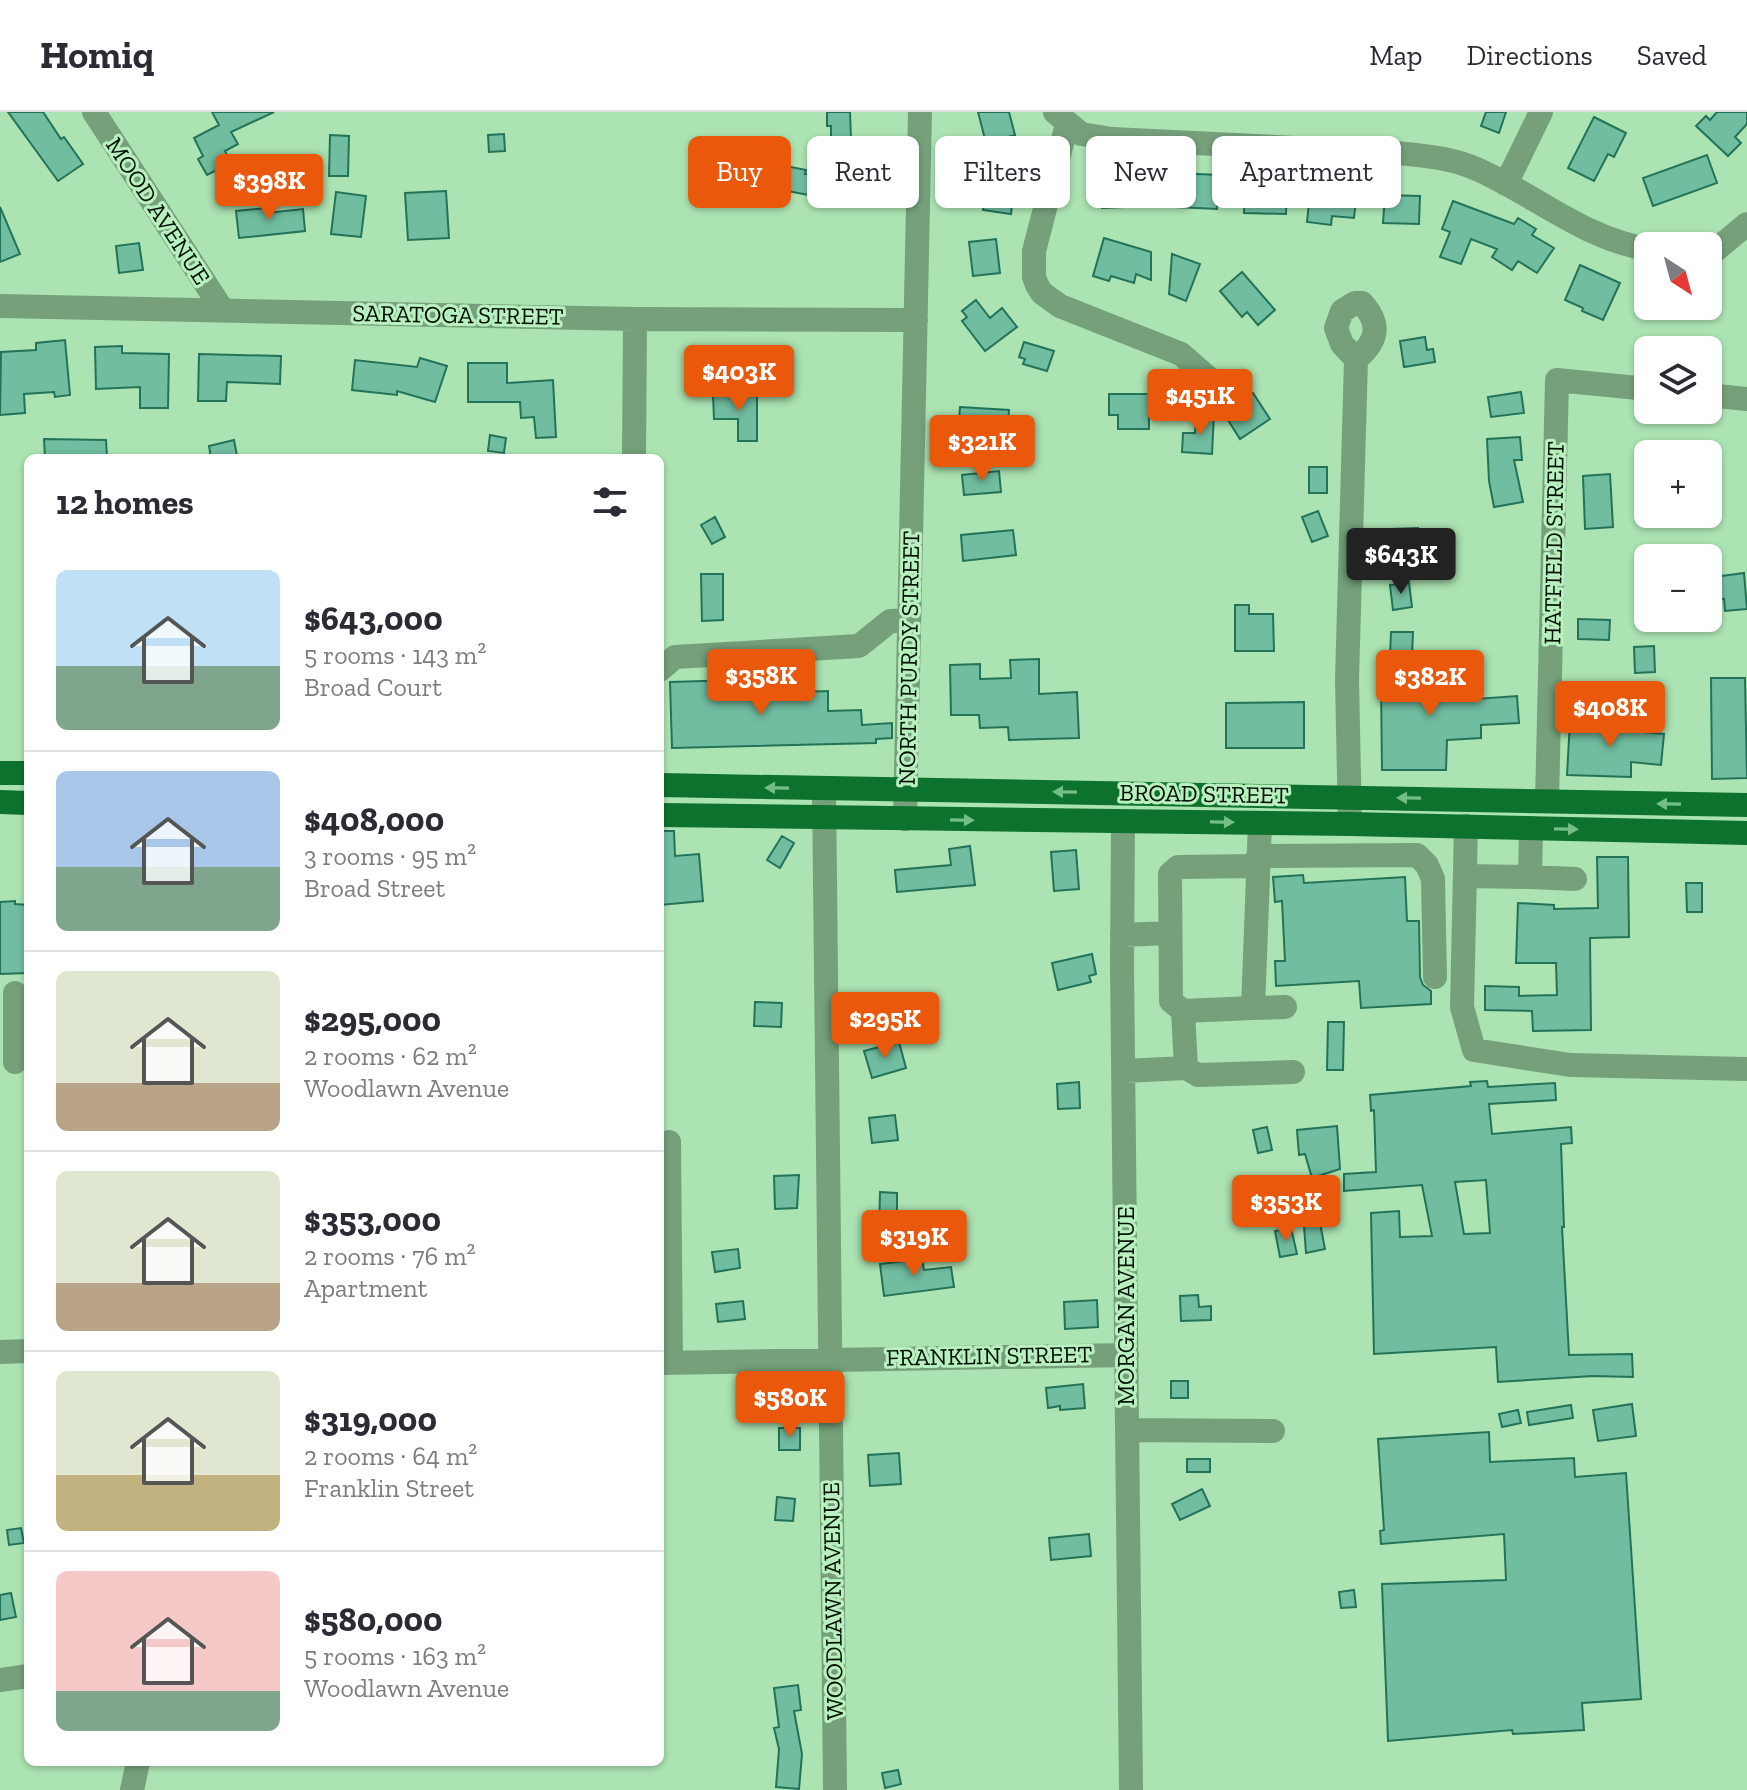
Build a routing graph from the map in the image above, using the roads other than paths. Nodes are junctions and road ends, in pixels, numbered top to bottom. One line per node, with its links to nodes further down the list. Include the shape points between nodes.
1 (94, 112): 10 (street, MOOD AVENUE)
2 (920, 112): 12 (street, NORTH PURDY STREET)
3 (1541, 112): 5 (street)
4 (1061, 118): 5 (street, via 1081,134 1112,139 1437,157); 14 (street, via 1034,251 1037,285 1060,306 1181,354)
5 (1506, 184): 8 (street, via 1593,232)
6 (1747, 224): 7 (street)
7 (1722, 245)
8 (1634, 247)
9 (0, 306): 10 (street, SARATOGA STREET)
10 (222, 309): 11 (street, SARATOGA STREET)
11 (635, 319): 12 (street, SARATOGA STREET); 18 (street)
12 (916, 320): 19 (street, NORTH PURDY STREET)
13 (1356, 359): 26 (street, via 1347,680)
14 (1213, 382)
15 (1634, 388): 27 (street, HATFIELD STREET, via 1557,380)
16 (1722, 396): 17 (street)
17 (1747, 399)
18 (634, 454)
19 (909, 620): 20 (street, via 890,621 859,646 675,657); 25 (street, NORTH PURDY STREET)
20 (664, 667)
21 (0, 773): 22 (main road)
22 (24, 773)
23 (664, 785): 24 (main road, BROAD STREET, one-way to 23)
24 (824, 789): 25 (main road, BROAD STREET); 32 (street, WOODLAWN AVENUE)
25 (906, 790): 26 (main road, BROAD STREET, one-way to 25); 33 (street, NORTH PURDY STREET)
26 (1350, 796): 27 (main road, BROAD STREET, one-way to 26); 36 (street)
27 (1547, 801): 30 (main road, BROAD STREET, one-way to 27)
28 (0, 802): 29 (main road)
29 (24, 803)
30 (1747, 805)
31 (664, 815): 32 (main road, BROAD STREET)
32 (824, 818): 33 (main road, BROAD STREET); 64 (street, WOODLAWN AVENUE)
33 (905, 819): 34 (main road, BROAD STREET, one-way to 34)
34 (1123, 822): 35 (main road, BROAD STREET, one-way to 35); 49 (street, MORGAN AVENUE)
35 (1260, 823): 36 (main road, BROAD STREET); 44 (street)
36 (1350, 824): 37 (main road, BROAD STREET)
37 (1375, 824): 38 (main road, BROAD STREET); 42 (street)
38 (1419, 825): 39 (main road, BROAD STREET); 43 (street)
39 (1466, 826): 40 (main road, BROAD STREET); 45 (street)
40 (1531, 828): 41 (main road, BROAD STREET, one-way to 41); 46 (street)
41 (1747, 833)
42 (1376, 855): 43 (street); 44 (street)
43 (1417, 855): 50 (street, via 1433,879)
44 (1258, 861): 48 (street, via 1178,867 1170,874); 53 (street)
45 (1465, 876): 46 (street); 57 (street, via 1462,1007 1474,1050 1570,1065)
46 (1530, 877): 47 (street)
47 (1575, 879)
48 (1169, 933): 49 (street); 54 (street, via 1171,1001)
49 (1122, 935): 58 (street, MORGAN AVENUE)
50 (1435, 977)
51 (14, 993): 55 (street)
52 (1285, 1007): 53 (street)
53 (1253, 1008): 54 (street)
54 (1183, 1011): 56 (street)
55 (15, 1062)
56 (1186, 1068): 58 (street); 59 (street, via 1198,1075)
57 (1747, 1069)
58 (1124, 1071): 63 (street, MORGAN AVENUE)
59 (1293, 1072)
60 (669, 1142): 65 (street)
61 (24, 1351): 62 (street)
62 (0, 1352)
63 (1127, 1355): 64 (street, FRANKLIN STREET); 66 (street, MORGAN AVENUE)
64 (831, 1358): 65 (street, FRANKLIN STREET); 72 (street, WOODLAWN AVENUE)
65 (666, 1363)
66 (1127, 1430): 67 (street); 73 (street, MORGAN AVENUE)
67 (1273, 1431)
68 (24, 1677): 69 (street)
69 (0, 1680)
70 (137, 1766): 71 (street)
71 (132, 1790)
72 (835, 1790)
73 (1131, 1790)

